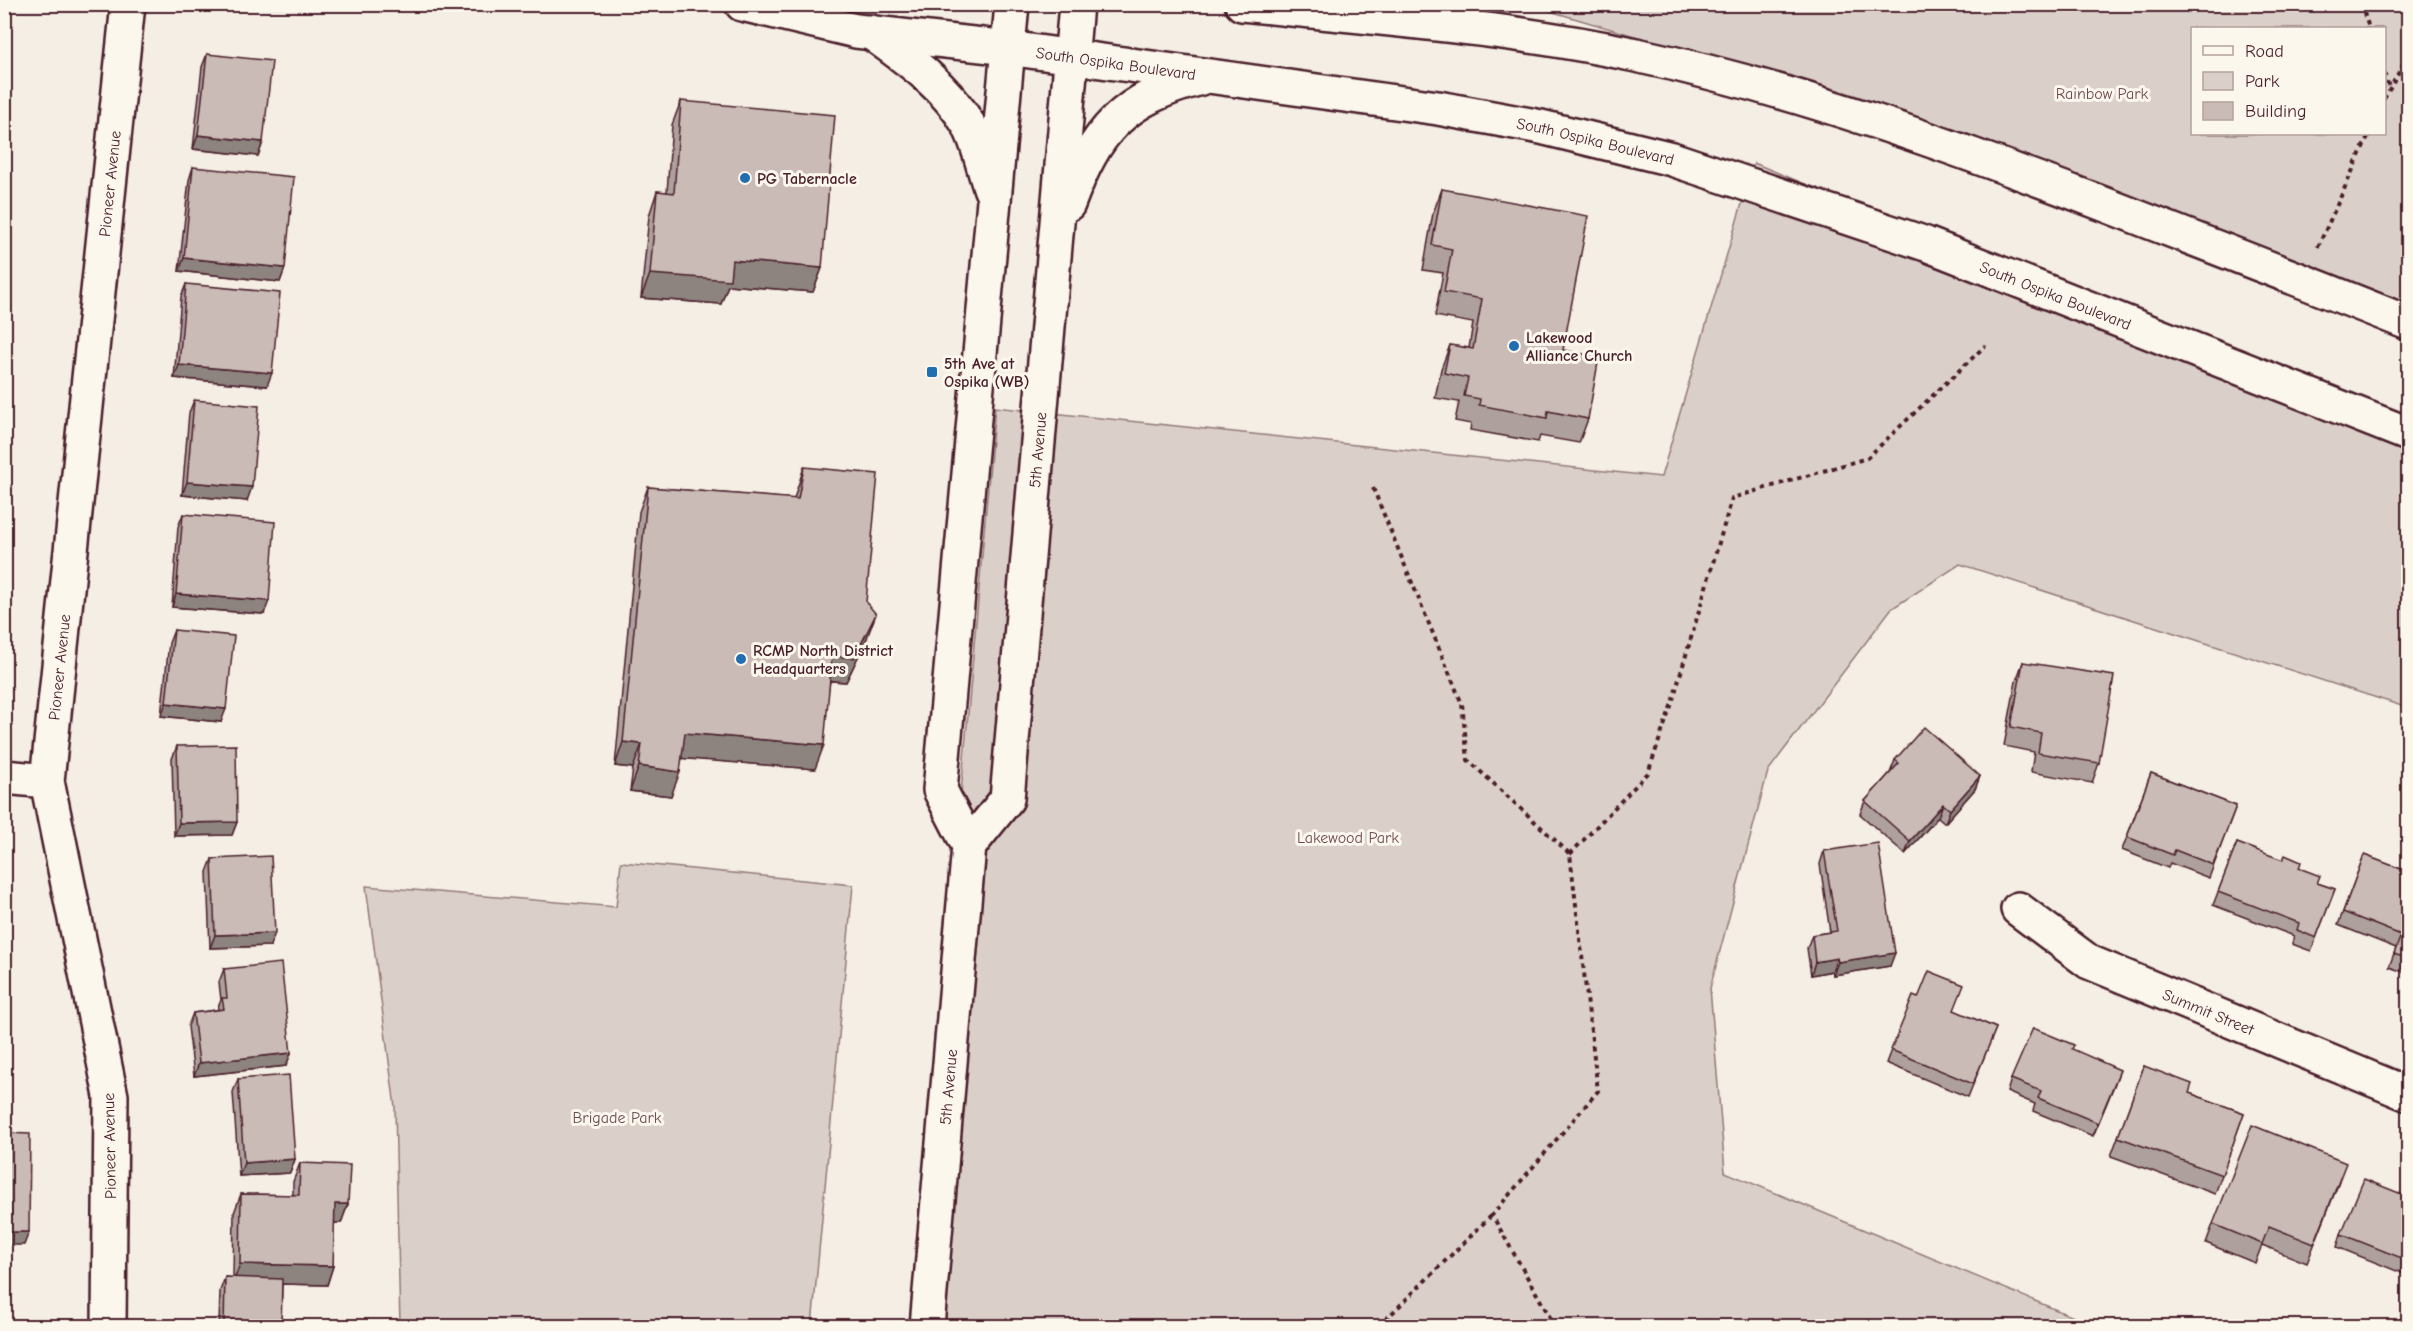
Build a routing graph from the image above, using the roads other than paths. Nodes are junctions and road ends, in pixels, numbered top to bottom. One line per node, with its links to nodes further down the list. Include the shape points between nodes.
1 (128, 4): 15 (main road, Pioneer Avenue)
2 (742, 4): 6 (main road, South Ospika Boulevard)
3 (1012, 4): 7 (main road)
4 (1076, 4): 8 (main road, 5th Avenue)
5 (1242, 4): 12 (main road, via 1544,37 1649,58 1890,126 1983,158)
6 (870, 32): 7 (main road, South Ospika Boulevard); 10 (main road, via 942,91 968,124)
7 (1009, 48): 8 (main road, South Ospika Boulevard); 10 (main road)
8 (1072, 55): 9 (main road, South Ospika Boulevard); 11 (main road, 5th Avenue)
9 (1213, 75): 11 (main road, via 1152,93 1105,132 1089,155); 13 (main road, South Ospika Boulevard, via 1507,120 1672,159 1926,244)
10 (994, 200): 16 (main road, via 940,790)
11 (1056, 237): 16 (main road, 5th Avenue, via 1006,799)
12 (2409, 323)
13 (2409, 434)
14 (4, 777): 15 (main road)
15 (47, 781): 19 (main road, Pioneer Avenue, via 111,1096)
16 (969, 846): 20 (main road, 5th Avenue)
17 (2018, 909): 18 (main road, Summit Street, via 2089,963)
18 (2409, 1094)
19 (109, 1326)
20 (927, 1326)

